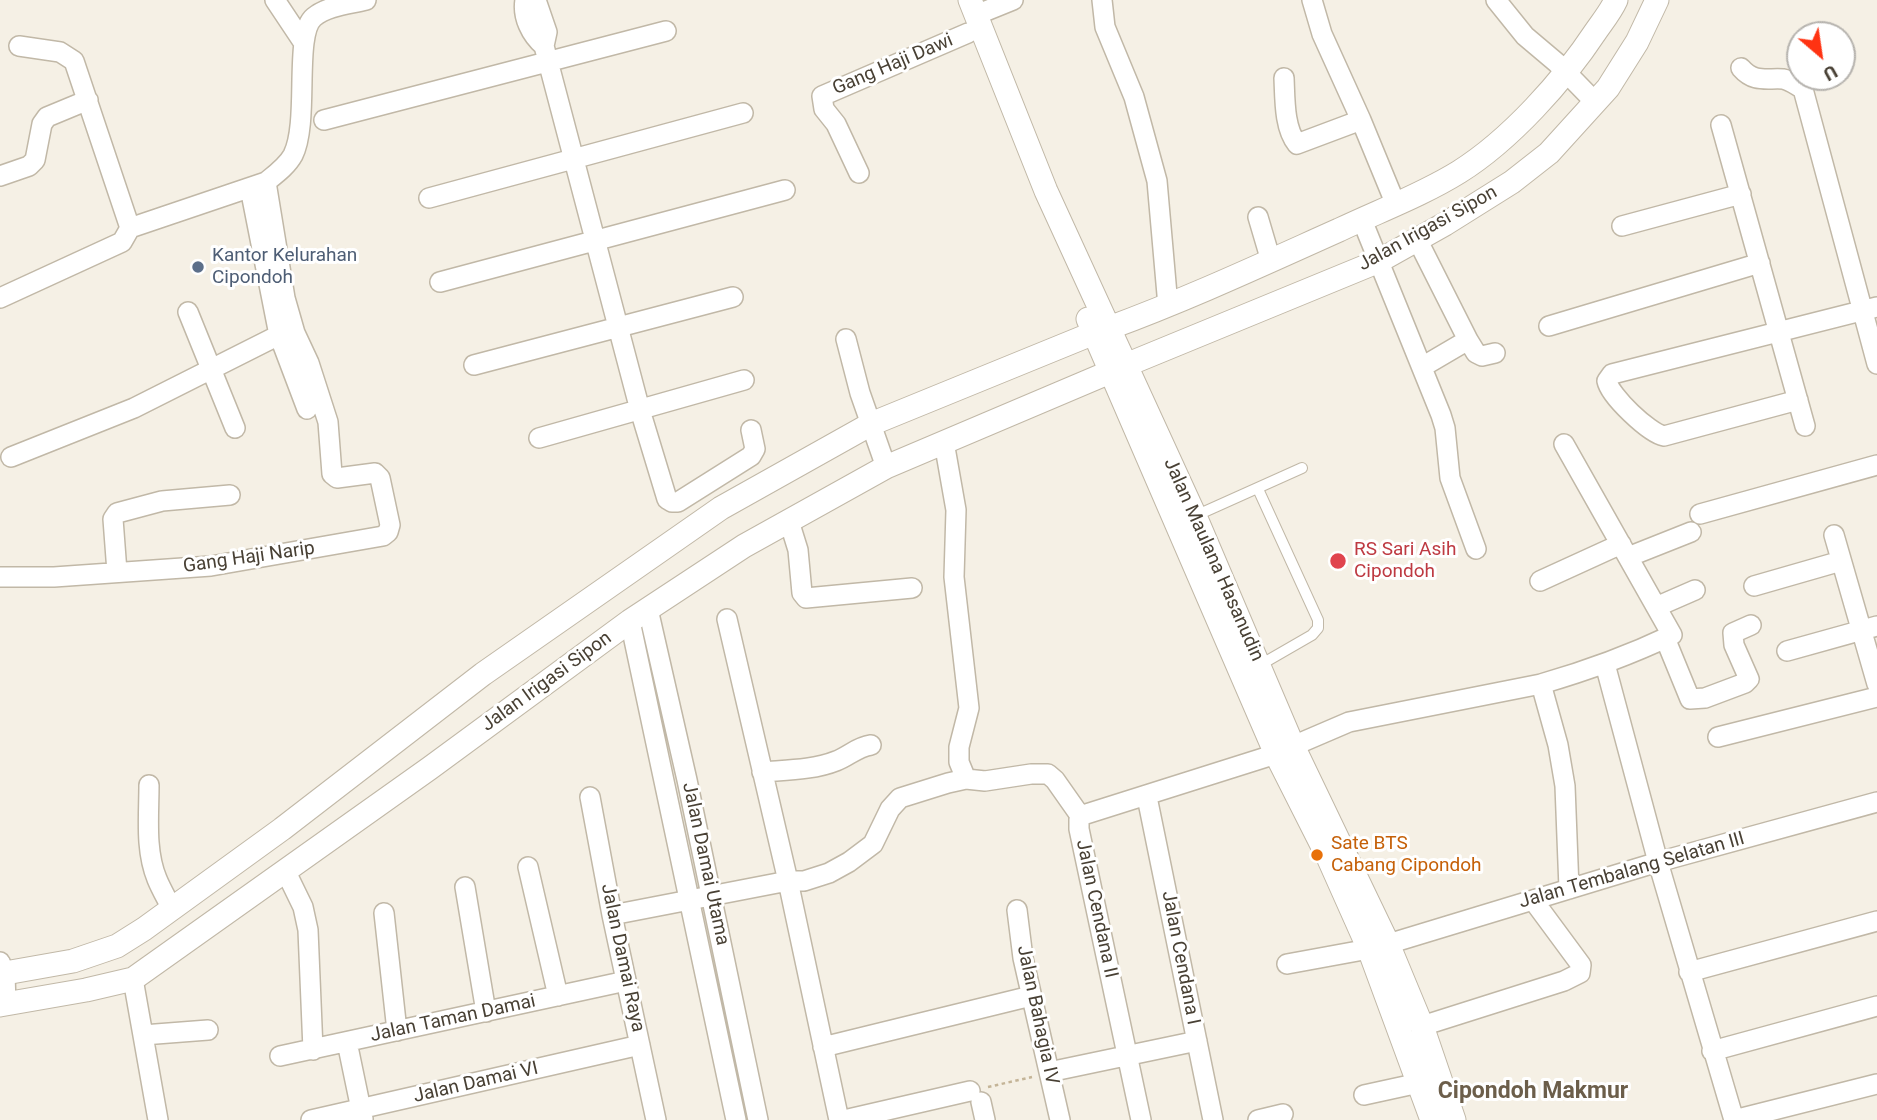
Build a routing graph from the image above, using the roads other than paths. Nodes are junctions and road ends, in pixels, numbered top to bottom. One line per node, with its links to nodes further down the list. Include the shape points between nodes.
1 (275, 0): 14 (street)
2 (366, 0): 14 (street, via 314,17)
3 (525, 0): 16 (street, via 532,36)
4 (536, 0): 16 (street, via 547,32)
5 (955, 0): 12 (street, Jalan Maulana Hasanudin)
6 (1013, 0): 12 (street)
7 (1102, 0): 46 (street, via 1105,27 1139,109 1157,181)
8 (1312, 0): 24 (street, via 1322,34)
9 (1496, 0): 18 (street, via 1525,36)
10 (1616, 0): 18 (street, Jalan Irigasi Sipon)
11 (1657, 0): 21 (street, Jalan Irigasi Sipon, via 1608,88)
12 (975, 15): 27 (street, Gang Haji Dawi, via 821,96); 51 (street, Jalan Maulana Hasanudin)
13 (666, 31): 16 (street)
14 (303, 42): 29 (street, via 301,124 293,155)
15 (19, 46): 20 (street, via 68,55)
16 (546, 55): 23 (street); 26 (street)
17 (1741, 68): 47 (street, via 1761,81 1786,79 1803,89)
18 (1567, 75): 21 (street); 33 (street, Jalan Irigasi Sipon, via 1489,151)
19 (1284, 78): 24 (street, via 1291,136 1297,144)
20 (88, 100): 28 (street, via 47,117 35,160); 37 (street)
21 (1592, 100): 38 (street, Jalan Irigasi Sipon, via 1549,153 1512,182)
22 (743, 113): 26 (street)
23 (324, 120)
24 (1361, 120): 33 (street)
25 (1721, 125): 31 (street)
26 (574, 158): 32 (street); 39 (street)
27 (859, 173)
28 (0, 176)
29 (258, 185): 37 (street); 53 (street); 88 (street, Gang Haji Narip, via 295,334 328,422 332,474 337,478 376,473 390,525 386,534 260,559)
30 (785, 190): 39 (street)
31 (1741, 194): 36 (street); 42 (street)
32 (429, 198)
33 (1396, 205): 35 (street, Jalan Irigasi Sipon)
34 (1258, 217): 41 (street)
35 (1363, 222): 40 (street); 41 (street, Jalan Irigasi Sipon)
36 (1622, 226)
37 (130, 228): 45 (street, via 122,242)
38 (1417, 239): 40 (street, Jalan Irigasi Sipon); 55 (street)
39 (597, 241): 43 (street); 50 (street)
40 (1378, 259): 58 (street, Jalan Irigasi Sipon); 60 (street)
41 (1271, 261): 46 (street, Jalan Irigasi Sipon)
42 (1760, 263): 49 (street); 52 (street)
43 (440, 282)
44 (733, 297): 50 (street)
45 (0, 298)
46 (1161, 309): 51 (street, Jalan Irigasi Sipon)
47 (1870, 309): 52 (street); 59 (street)
48 (188, 312): 61 (street)
49 (1549, 326)
50 (619, 328): 57 (street); 65 (street)
51 (1106, 333): 58 (street, Jalan Maulana Hasanudin); 67 (street, Jalan Irigasi Sipon)
52 (1779, 334): 63 (street); 63 (street, via 1612,374 1608,387 1646,426 1664,436)
53 (279, 335): 61 (street); 64 (street)
54 (846, 339): 67 (street)
55 (1468, 340): 56 (street, via 1482,356); 60 (street)
56 (1495, 353)
57 (474, 365)
58 (1121, 365): 71 (street, Jalan Irigasi Sipon); 80 (street, Jalan Maulana Hasanudin)
59 (1877, 365)
60 (1422, 367): 84 (street, via 1445,428 1450,478)
61 (210, 369): 68 (street); 73 (street, via 134,408)
62 (744, 380): 65 (street)
63 (1798, 400): 66 (street)
64 (307, 409)
65 (640, 410): 69 (street, via 666,497 675,503 753,454); 70 (street)
66 (1805, 426)
67 (872, 427): 74 (street); 117 (street, Jalan Irigasi Sipon, via 721,508 483,674)
68 (235, 428)
69 (751, 430)
70 (539, 439)
71 (944, 442): 74 (street, Jalan Irigasi Sipon); 110 (street, via 955,501 954,578 969,708 959,747)
72 (1564, 444): 85 (street)
73 (11, 457)
74 (886, 465): 81 (street, Jalan Irigasi Sipon)
75 (1877, 466): 79 (street)
76 (1302, 468): 77 (lane)
77 (1258, 489): 80 (lane); 102 (lane, via 1318,620 1312,635)
78 (230, 495): 88 (street, via 162,501 117,513 113,519)
79 (1700, 514)
80 (1191, 518): 87 (street, Jalan Maulana Hasanudin)
81 (789, 521): 92 (street, via 806,598); 95 (street, Jalan Irigasi Sipon)
82 (1691, 531): 85 (street)
83 (1834, 535): 86 (street)
84 (1476, 549)
85 (1624, 551): 90 (street); 94 (street)
86 (1841, 561): 91 (street); 98 (street)
87 (1205, 565): 102 (street, Jalan Maulana Hasanudin); 108 (street, Jalan Maulana Hasanudin)
88 (117, 572): 89 (street, Gang Haji Narip)
89 (0, 577)
90 (1540, 581)
91 (1754, 586)
92 (912, 588)
93 (1695, 590): 94 (street)
94 (1656, 607): 99 (street, via 1672,635)
95 (639, 615): 119 (street, Jalan Irigasi Sipon); 124 (street, Jalan Damai Utama); 125 (street, Jalan Damai Utama)
96 (727, 620): 109 (street)
97 (1751, 625): 99 (street, via 1733,633 1749,679 1705,698 1690,699)
98 (1869, 628): 100 (street); 104 (street)
99 (1665, 638): 101 (street, Jalan Cendana II)
100 (1787, 651)
101 (1605, 664): 103 (street, Jalan Cendana II); 116 (street)
102 (1259, 665): 108 (street, Jalan Maulana Hasanudin)
103 (1541, 684): 108 (street, Jalan Cendana II, via 1349,722); 122 (street, via 1565,786)
104 (1877, 684)
105 (1877, 697): 106 (street)
106 (1718, 737)
107 (872, 745): 109 (street, via 835,762)
108 (1296, 746): 113 (street, Jalan Cendana II); 132 (street, Jalan Maulana Hasanudin)
109 (762, 772): 120 (street)
110 (966, 779): 115 (street, via 1048,774); 120 (street, via 900,798 873,844 829,873)
111 (149, 785): 127 (street, via 149,849 157,880)
112 (590, 797): 130 (street, Jalan Damai Raya)
113 (1147, 797): 115 (street, Jalan Cendana II); 147 (street, Jalan Cendana I)
114 (1877, 802): 116 (street, Jalan Tembalang Selatan III)
115 (1081, 817): 154 (street, Jalan Cendana II, via 1079,829)
116 (1658, 862): 122 (street, Jalan Tembalang Selatan III); 135 (street)
117 (232, 865): 123 (street); 127 (street, Jalan Irigasi Sipon)
118 (528, 867): 138 (street)
119 (285, 870): 123 (street, Jalan Irigasi Sipon); 151 (street, via 303,907 308,930)
120 (788, 881): 124 (street); 150 (street)
121 (464, 887): 142 (street)
122 (1569, 889): 126 (street, Jalan Tembalang Selatan III)
123 (251, 894): 136 (street, Jalan Irigasi Sipon)
124 (712, 896): 125 (street); 167 (street, Jalan Damai Utama)
125 (690, 900): 130 (street); 166 (street, Jalan Damai Utama)
126 (1533, 900): 132 (street, Jalan Tembalang Selatan III); 143 (street, via 1581,965 1580,973)
127 (172, 909): 134 (street, Jalan Irigasi Sipon, via 117,946 73,961)
128 (1017, 910): 139 (street, Jalan Bahagia IV)
129 (384, 913): 145 (street)
130 (612, 915): 137 (street, Jalan Damai Raya)
131 (1877, 921): 135 (street)
132 (1378, 946): 133 (street, Jalan Tembalang Selatan III); 143 (street, Jalan Maulana Hasanudin); 156 (street, Jalan Maulana Hasanudin)
133 (1287, 964)
134 (2, 972): 140 (street)
135 (1689, 972): 152 (street)
136 (133, 979): 140 (street, Jalan Irigasi Sipon); 146 (street)
137 (626, 981): 138 (street, Jalan Taman Damai); 149 (street, Jalan Damai Raya)
138 (558, 996): 142 (street, Jalan Taman Damai)
139 (1031, 996): 150 (street); 155 (street, Jalan Bahagia IV)
140 (4, 1003)
141 (1877, 1006): 152 (street)
142 (486, 1012): 145 (street, Jalan Taman Damai)
143 (1422, 1026): 175 (street, Jalan Maulana Hasanudin)
144 (208, 1030): 146 (street)
145 (397, 1031): 148 (street, Jalan Taman Damai)
146 (143, 1035): 164 (street)
147 (1196, 1041): 154 (street); 172 (street, Jalan Cendana I)
148 (347, 1042): 151 (street, Jalan Taman Damai); 161 (street)
149 (640, 1045): 161 (street, Jalan Damai VI); 163 (street, Jalan Damai Raya)
150 (824, 1047): 168 (street)
151 (313, 1050): 153 (street, Jalan Taman Damai)
152 (1712, 1051): 176 (street)
153 (280, 1056)
154 (1128, 1056): 155 (street); 171 (street, Jalan Cendana II)
155 (1049, 1072): 170 (street, Jalan Bahagia IV)
156 (1419, 1083): 158 (street); 174 (street, Jalan Maulana Hasanudin)
157 (1877, 1084): 176 (street)
158 (1364, 1095)
159 (979, 1101): 160 (street)
160 (913, 1112): 169 (street)
161 (362, 1114): 165 (street, Jalan Damai VI)
162 (1283, 1114): 173 (street)
163 (654, 1119)
164 (158, 1120)
165 (311, 1120)
166 (736, 1120)
167 (758, 1120)
168 (839, 1120)
169 (844, 1120)
170 (1060, 1120)
171 (1141, 1120)
172 (1213, 1120)
173 (1258, 1120)
174 (1433, 1120)
175 (1454, 1120)
176 (1734, 1120)

